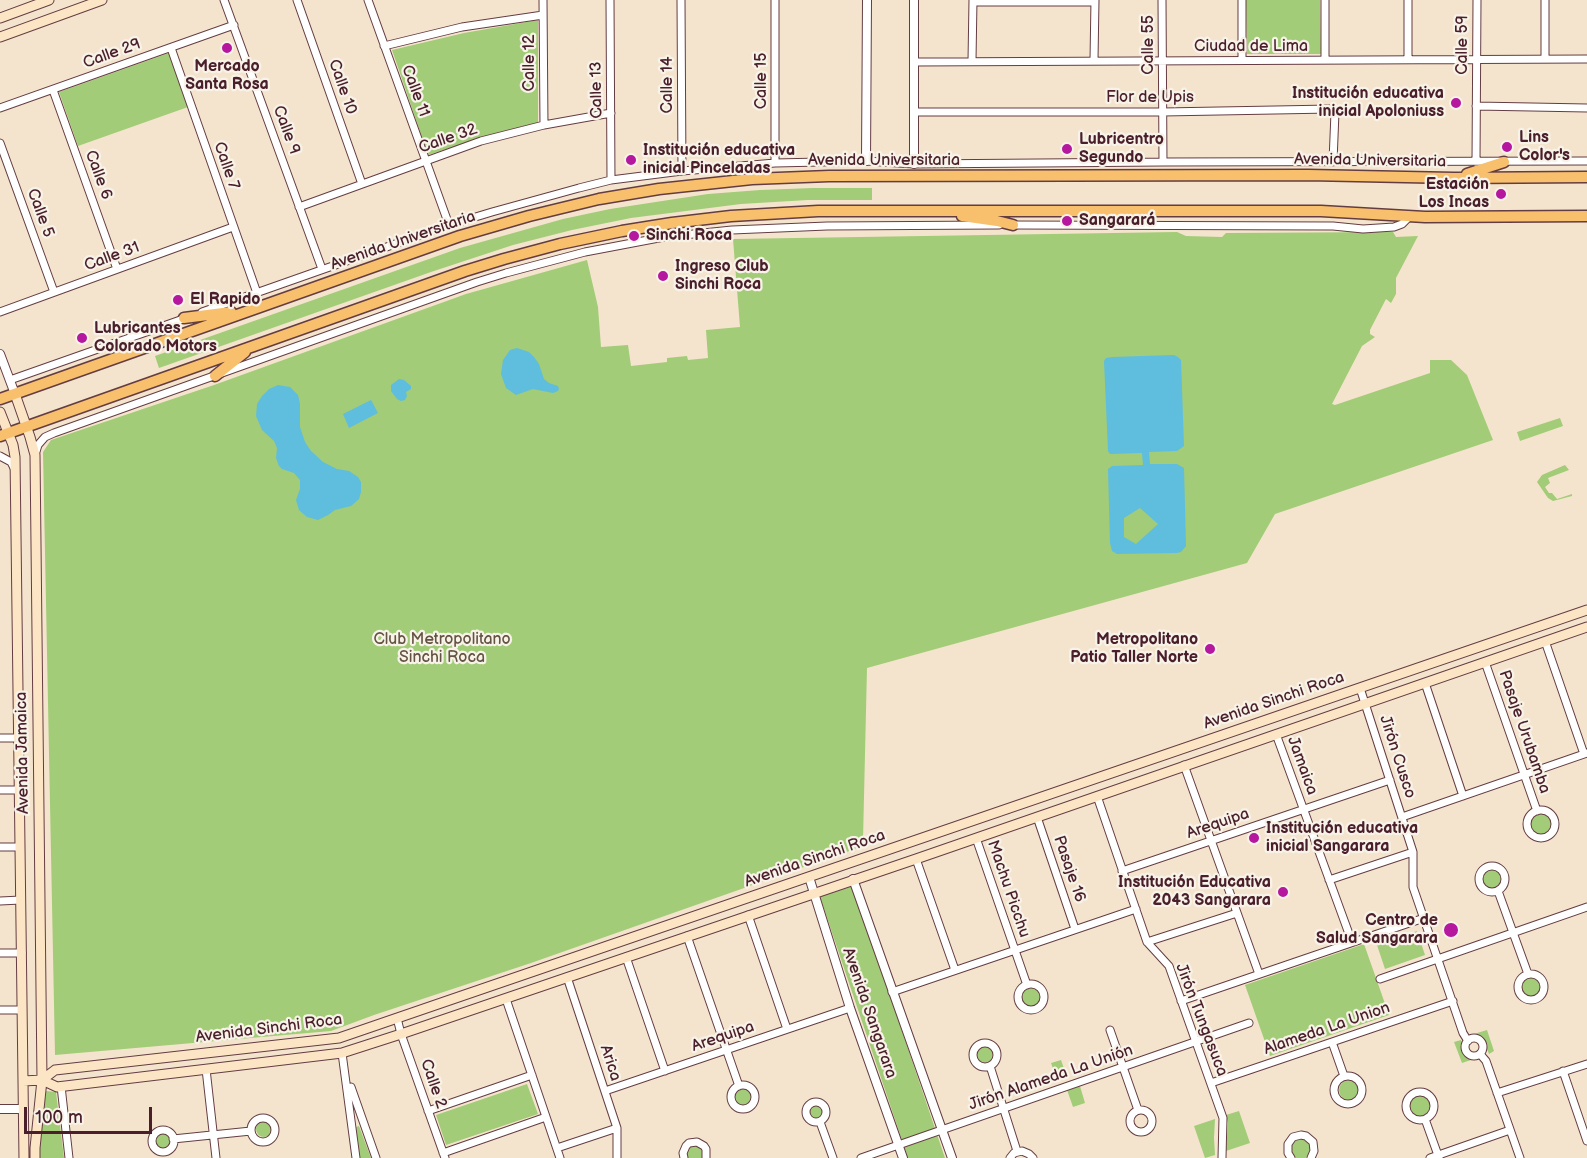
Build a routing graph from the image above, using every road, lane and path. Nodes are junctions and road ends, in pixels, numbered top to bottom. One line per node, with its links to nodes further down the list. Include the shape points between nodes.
1 (49, 0): 23 (main road)
2 (102, 0): 25 (main road)
3 (224, 0): 24 (street, Calle 9)
4 (307, 0): 21 (street)
5 (368, 0): 26 (street, Calle 11)
6 (543, 0): 22 (street, Calle 12)
7 (610, 0): 44 (street, Calle 13)
8 (681, 0): 56 (street, Calle 14)
9 (775, 0): 54 (street, Calle 15)
10 (867, 0): 48 (street)
11 (914, 0): 37 (street)
12 (1162, 0): 32 (street, Calle 55)
13 (1242, 0): 33 (street)
14 (1325, 0): 34 (street)
15 (1408, 0): 35 (street)
16 (1477, 0): 28 (street, Calle 59)
17 (1545, 0): 29 (street)
18 (974, 1): 19 (street); 36 (street)
19 (1040, 1): 20 (street)
20 (1095, 1): 31 (street)
21 (298, 2): 60 (street, Calle 10)
22 (543, 15): 26 (street, via 462,27); 45 (street, Calle 12)
23 (0, 18)
24 (234, 25): 27 (street, Calle 29); 61 (street, Calle 9)
25 (0, 37)
26 (384, 46): 47 (street, Calle 11)
27 (171, 48): 38 (street, Calle 29); 67 (street, Calle 7)
28 (1476, 59): 29 (street, Ciudad de Lima); 35 (street, Ciudad de Lima); 39 (street, Calle 59)
29 (1545, 59): 30 (street, Ciudad de Lima)
30 (1587, 59)
31 (1094, 60): 32 (street, Ciudad de Lima); 36 (street, Ciudad de Lima)
32 (1163, 60): 33 (street, Ciudad de Lima); 43 (street, Calle 55)
33 (1242, 60): 34 (street, Ciudad de Lima)
34 (1325, 60): 35 (street, Ciudad de Lima)
35 (1408, 60)
36 (972, 61): 37 (street, Ciudad de Lima)
37 (914, 62): 42 (street)
38 (53, 90): 40 (street, Calle 29); 68 (street, Calle 6)
39 (1476, 106): 41 (street); 52 (street, Calle 59)
40 (0, 108)
41 (1587, 108)
42 (914, 112): 43 (street, Flor de Upis); 55 (street)
43 (1163, 112): 50 (street, Calle 55); 51 (street, Flor de Upis, via 1331,109 1335,112)
44 (611, 113): 45 (street, Calle 32); 59 (street, Calle 13)
45 (544, 125): 47 (street, Calle 32)
46 (0, 143): 70 (street, Calle 5)
47 (426, 160): 60 (street, Calle 32); 65 (street, Calle 11)
48 (866, 161): 54 (street, Avenida Universitaria); 55 (street, Avenida Universitaria)
49 (1587, 161): 53 (street, Avenida Universitaria)
50 (1163, 162): 51 (street, Avenida Universitaria); 55 (street, Avenida Universitaria)
51 (1333, 162): 52 (street, Avenida Universitaria)
52 (1476, 162): 53 (street, Avenida Universitaria)
53 (1504, 162): 58 (main road)
54 (775, 163): 56 (street, Avenida Universitaria)
55 (914, 164)
56 (682, 171): 59 (street, Avenida Universitaria)
57 (1587, 177): 58 (main road, Avenida Universitaria)
58 (1454, 178): 72 (main road, Avenida Universitaria, via 829,176 706,183 598,199 529,216 460,236)
59 (611, 180): 65 (street, Avenida Universitaria)
60 (362, 184): 61 (street, Calle 32)
61 (299, 207): 69 (street, Calle 9)
62 (948, 211): 64 (main road, via 1321,211); 66 (main road); 75 (main road, via 731,216 622,231 465,271)
63 (1587, 216): 64 (main road)
64 (1409, 217): 66 (street, via 1394,227 1364,229)
65 (449, 225): 69 (street, Avenida Universitaria)
66 (1013, 225): 77 (street, via 827,226 664,237 506,273)
67 (233, 227): 68 (street, Calle 31); 71 (street, Calle 7)
68 (117, 269): 70 (street, Calle 31)
69 (322, 269): 71 (street, Avenida Universitaria)
70 (54, 292): 73 (street, Calle 31)
71 (257, 293): 74 (street, Avenida Universitaria)
72 (250, 310): 74 (main road); 79 (main road, Avenida Universitaria)
73 (0, 312)
74 (184, 318): 78 (street, Avenida Universitaria)
75 (252, 347): 77 (main road); 82 (main road)
76 (0, 354): 78 (street, Avenida Jamaica)
77 (215, 376): 84 (street, via 54,433 45,437)
78 (10, 380): 79 (street, Avenida Jamaica)
79 (15, 394): 80 (main road, Avenida Universitaria); 82 (main road, Avenida Jamaica)
80 (0, 399)
81 (0, 412): 83 (main road, Avenida Jamaica)
82 (27, 427): 83 (main road); 84 (main road, Avenida Jamaica)
83 (4, 435): 86 (main road, Avenida Jamaica, via 15,457)
84 (35, 454): 173 (main road, Avenida Jamaica)
85 (0, 456): 86 (street, via 11,462)
86 (16, 472): 96 (main road, Avenida Jamaica)
87 (1587, 610): 92 (main road, Avenida Sinchi Roca)
88 (1587, 627): 89 (main road, Avenida Sinchi Roca)
89 (1545, 641): 90 (main road, Avenida Sinchi Roca); 97 (street)
90 (1485, 662): 91 (main road, Avenida Sinchi Roca); 99 (street, Pasaje Urubamba)
91 (1425, 683): 93 (main road, Avenida Sinchi Roca); 104 (street)
92 (1360, 688): 93 (street, Jirón Cusco); 114 (main road, Avenida Sinchi Roca)
93 (1365, 703): 94 (main road, Avenida Sinchi Roca); 100 (street, Jirón Cusco)
94 (1276, 734): 98 (main road, Avenida Sinchi Roca); 105 (street, Jamaica)
95 (0, 738): 96 (street)
96 (19, 738): 102 (main road, Avenida Jamaica)
97 (1585, 753): 99 (street)
98 (1184, 765): 103 (main road, Avenida Sinchi Roca); 110 (street)
99 (1524, 775): 104 (street); 106 (street, Pasaje Urubamba)
100 (1390, 780): 105 (street, Arequipa); 108 (street, Jirón Cusco)
101 (0, 790): 102 (street)
102 (20, 790): 112 (main road, Avenida Jamaica)
103 (1097, 796): 107 (main road, Avenida Sinchi Roca); 117 (street, Jirón Tungasuca)
104 (1463, 796): 108 (street)
105 (1304, 809): 110 (street, Arequipa); 120 (street, Jamaica)
106 (1536, 811): 106 (street, Pasaje Urubamba, via 1549,813 1554,820 1552,832 1545,837 1536,837 1529,830 1527,821)
107 (1037, 817): 109 (main road, Avenida Sinchi Roca); 130 (street, Pasaje 16)
108 (1402, 817): 113 (street, Jirón Cusco)
109 (976, 838): 115 (main road, Avenida Sinchi Roca); 135 (street, Machu Picchu)
110 (1211, 841): 117 (street, Arequipa); 127 (street)
111 (0, 847): 112 (street)
112 (20, 847): 123 (main road, Avenida Jamaica)
113 (1413, 852): 120 (street); 129 (street, Jirón Cusco, via 1413,887)
114 (876, 853): 116 (main road); 118 (main road, Avenida Sinchi Roca)
115 (916, 859): 116 (main road, Avenida Sinchi Roca); 140 (street)
116 (883, 869): 119 (main road, Avenida Sinchi Roca)
117 (1122, 871): 126 (street, Jirón Tungasuca)
118 (809, 877): 122 (street, Avenida Sangarara); 153 (main road, Avenida Sinchi Roca)
119 (853, 879): 122 (main road, Avenida Sinchi Roca); 146 (street, Avenida Sangarara)
120 (1329, 880): 134 (street, Jamaica)
121 (1498, 891): 131 (street)
122 (814, 892): 128 (main road, Avenida Sinchi Roca); 150 (street, Avenida Sangarara)
123 (21, 900): 124 (street); 137 (main road, Avenida Jamaica)
124 (0, 901)
125 (1587, 907): 131 (street)
126 (1136, 909): 130 (street); 133 (street, Jirón Tungasuca)
127 (1237, 913): 133 (street); 141 (street)
128 (748, 915): 132 (main road, Avenida Sinchi Roca); 155 (street)
129 (1424, 918): 134 (street); 139 (street, Jirón Cusco)
130 (1075, 929): 135 (street)
131 (1513, 933): 139 (street); 142 (street)
132 (687, 936): 138 (main road, Avenida Sinchi Roca); 161 (street)
133 (1147, 942): 148 (street, Jirón Tungasuca, via 1169,966)
134 (1352, 942): 141 (street)
135 (1015, 950): 140 (street); 145 (street, Machu Picchu)
136 (0, 953): 137 (street)
137 (22, 953): 152 (main road, Avenida Jamaica)
138 (626, 957): 143 (main road, Avenida Sinchi Roca); 168 (street)
139 (1438, 959): 144 (street); 149 (street, Jirón Cusco)
140 (955, 970): 146 (street)
141 (1259, 974): 148 (street)
142 (1528, 974)
143 (567, 977): 147 (main road, Avenida Sinchi Roca); 178 (street, Arica)
144 (1380, 979)
145 (1027, 985)
146 (892, 992): 189 (street, Avenida Sangarara)
147 (506, 999): 157 (main road, Avenida Sinchi Roca); 171 (street)
148 (1181, 1001): 159 (street, Jirón Tungasuca)
149 (1453, 1001): 158 (street, Jirón Cusco); 160 (street, Alameda La Union)
150 (850, 1008): 155 (street, Arequipa); 195 (street, Avenida Sangarara)
151 (0, 1010): 152 (street)
152 (22, 1010): 174 (main road, Avenida Jamaica)
153 (397, 1018): 157 (street, Calle 2); 173 (main road, Avenida Sinchi Roca, via 339,1038 55,1070)
154 (1249, 1023): 159 (street, Jirón Alameda La Unión)
155 (787, 1029): 161 (street, Arequipa)
156 (1110, 1030): 166 (street)
157 (401, 1034): 162 (main road, Avenida Sinchi Roca); 184 (street, Calle 2)
158 (1468, 1041): 163 (street, via 1465,1046 1469,1055); 163 (street, via 1480,1041)
159 (1196, 1042): 166 (street, Jirón Alameda La Unión); 175 (street, Jirón Tungasuca)
160 (1332, 1042): 172 (street); 175 (street, Alameda La Union)
161 (726, 1050): 168 (street, Arequipa); 177 (street)
162 (342, 1053): 167 (main road, Avenida Sinchi Roca); 170 (street)
163 (1480, 1054): 179 (street)
164 (1587, 1064): 169 (street)
165 (990, 1066): 182 (street)
166 (1123, 1067): 182 (street, Jirón Alameda La Unión); 183 (street)
167 (206, 1069): 176 (main road, Avenida Sinchi Roca); 192 (street)
168 (665, 1071): 178 (street, Arequipa)
169 (1563, 1071): 179 (street); 194 (street)
170 (346, 1073): 204 (street); 205 (street)
171 (532, 1075): 184 (street); 185 (street)
172 (1344, 1076): 172 (street, via 1357,1079 1362,1087 1358,1099 1350,1103 1341,1101 1335,1090 1337,1081)
173 (42, 1080): 174 (main road, Avenida Sinchi Roca); 176 (main road, Avenida Sinchi Roca); 201 (main road, Avenida Jamaica)
174 (24, 1081): 181 (main road, Avenida Jamaica)
175 (1210, 1083): 216 (street, Jirón Tungasuca, via 1223,1118)
176 (61, 1086): 202 (street)
177 (739, 1086)
178 (605, 1091): 188 (street, Arica)
179 (1497, 1094): 190 (street)
180 (0, 1109): 181 (street)
181 (24, 1109): 200 (main road, Avenida Jamaica)
182 (1003, 1109): 189 (street, Jirón Alameda La Unión); 197 (street)
183 (1138, 1110)
184 (428, 1111): 198 (street, Calle 2)
185 (546, 1117): 196 (street); 198 (street)
186 (1425, 1119): 186 (street, via 1417,1119 1407,1110 1408,1101 1417,1092 1433,1100 1432,1113); 199 (street)
187 (820, 1122): 210 (street)
188 (617, 1128): 196 (street); 207 (street, Arica)
189 (943, 1130): 195 (street, Jirón Alameda La Unión); 213 (street, Avenida Sangarara)
190 (1510, 1130): 199 (street); 219 (street)
191 (252, 1131): 192 (street)
192 (213, 1136): 193 (street); 203 (street)
193 (174, 1139)
194 (1587, 1141)
195 (899, 1145): 211 (street, Jirón Alameda La Unión); 212 (street, Avenida Sangarara)
196 (557, 1148): 206 (street)
197 (1017, 1152): 214 (street); 215 (street, via 1026,1152)
198 (444, 1155)
199 (1436, 1157)
200 (24, 1158)
201 (35, 1158)
202 (69, 1158)
203 (216, 1158)
204 (356, 1158)
205 (376, 1158)
206 (560, 1158)
207 (617, 1158)
208 (684, 1158): 209 (street, via 684,1149 693,1142 704,1146)
209 (706, 1158)
210 (833, 1158)
211 (861, 1158)
212 (903, 1158)
213 (952, 1158)
214 (1010, 1158)
215 (1033, 1158)
216 (1222, 1158)
217 (1291, 1158): 218 (street, via 1288,1144 1301,1135 1313,1142)
218 (1311, 1158)
219 (1520, 1158)

